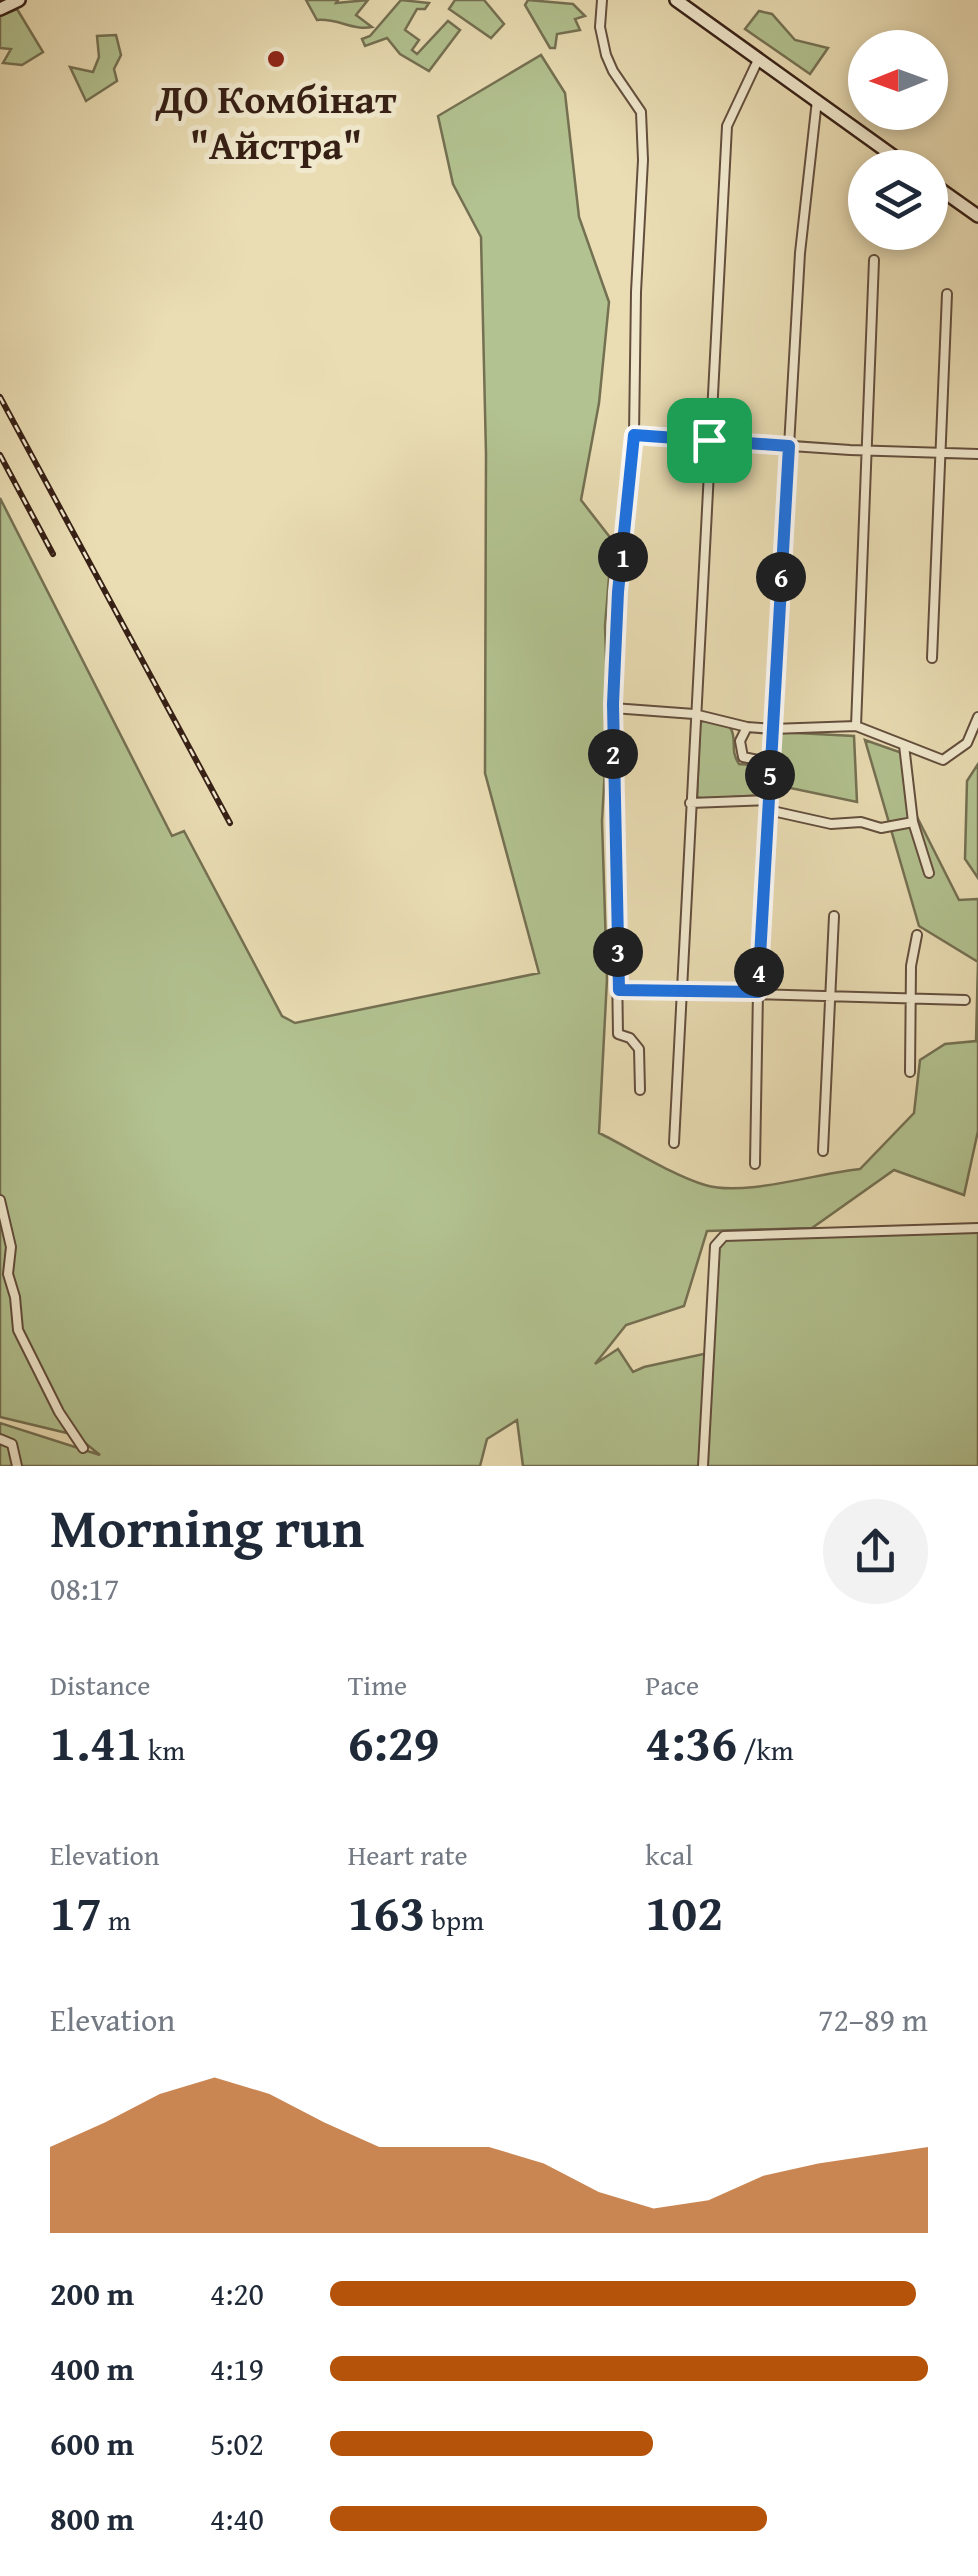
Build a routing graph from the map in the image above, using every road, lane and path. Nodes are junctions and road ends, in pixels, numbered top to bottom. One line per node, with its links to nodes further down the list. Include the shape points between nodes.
1 (19, 0): 4 (main road)
2 (602, 0): 12 (street, via 606,54 641,112)
3 (676, 0): 5 (main road)
4 (0, 10)
5 (758, 60): 6 (main road); 13 (street, via 727,126)
6 (817, 100): 7 (main road); 14 (street, via 801,234)
7 (885, 150)
8 (948, 195): 9 (main road)
9 (978, 216)
10 (874, 260): 15 (street)
11 (947, 294): 16 (street)
12 (634, 435): 13 (street); 19 (street)
13 (709, 440): 14 (street); 20 (street)
14 (789, 446): 15 (street); 24 (street)
15 (868, 450): 16 (street); 23 (street)
16 (942, 450): 17 (street); 18 (street)
17 (978, 454)
18 (932, 658)
19 (613, 708): 20 (street); 33 (street)
20 (694, 714): 22 (street); 27 (street)
21 (978, 716): 25 (street, via 967,743 943,760)
22 (747, 726): 24 (street); 26 (street, via 740,740 743,757 763,761)
23 (856, 726): 24 (street); 25 (street)
24 (772, 729): 26 (street)
25 (904, 745): 29 (street)
26 (771, 755): 28 (street)
27 (690, 804): 28 (street); 34 (street)
28 (768, 805): 29 (street, via 830,824 881,828); 35 (street)
29 (913, 822): 30 (street)
30 (929, 872)
31 (834, 916): 36 (street)
32 (917, 935): 37 (street)
33 (619, 990): 34 (street); 40 (street, via 618,1034 639,1048)
34 (682, 991): 35 (street); 41 (street)
35 (758, 992): 36 (street); 43 (street)
36 (831, 996): 37 (street); 42 (street)
37 (910, 998): 38 (street); 39 (street)
38 (965, 1000)
39 (910, 1072)
40 (640, 1090)
41 (674, 1143)
42 (824, 1152)
43 (754, 1164)
44 (0, 1200): 47 (street, via 18,1330)
45 (978, 1228): 49 (street, via 724,1236 715,1246)
46 (0, 1438): 48 (street, via 12,1444)
47 (83, 1448)
48 (17, 1466)
49 (703, 1466)

